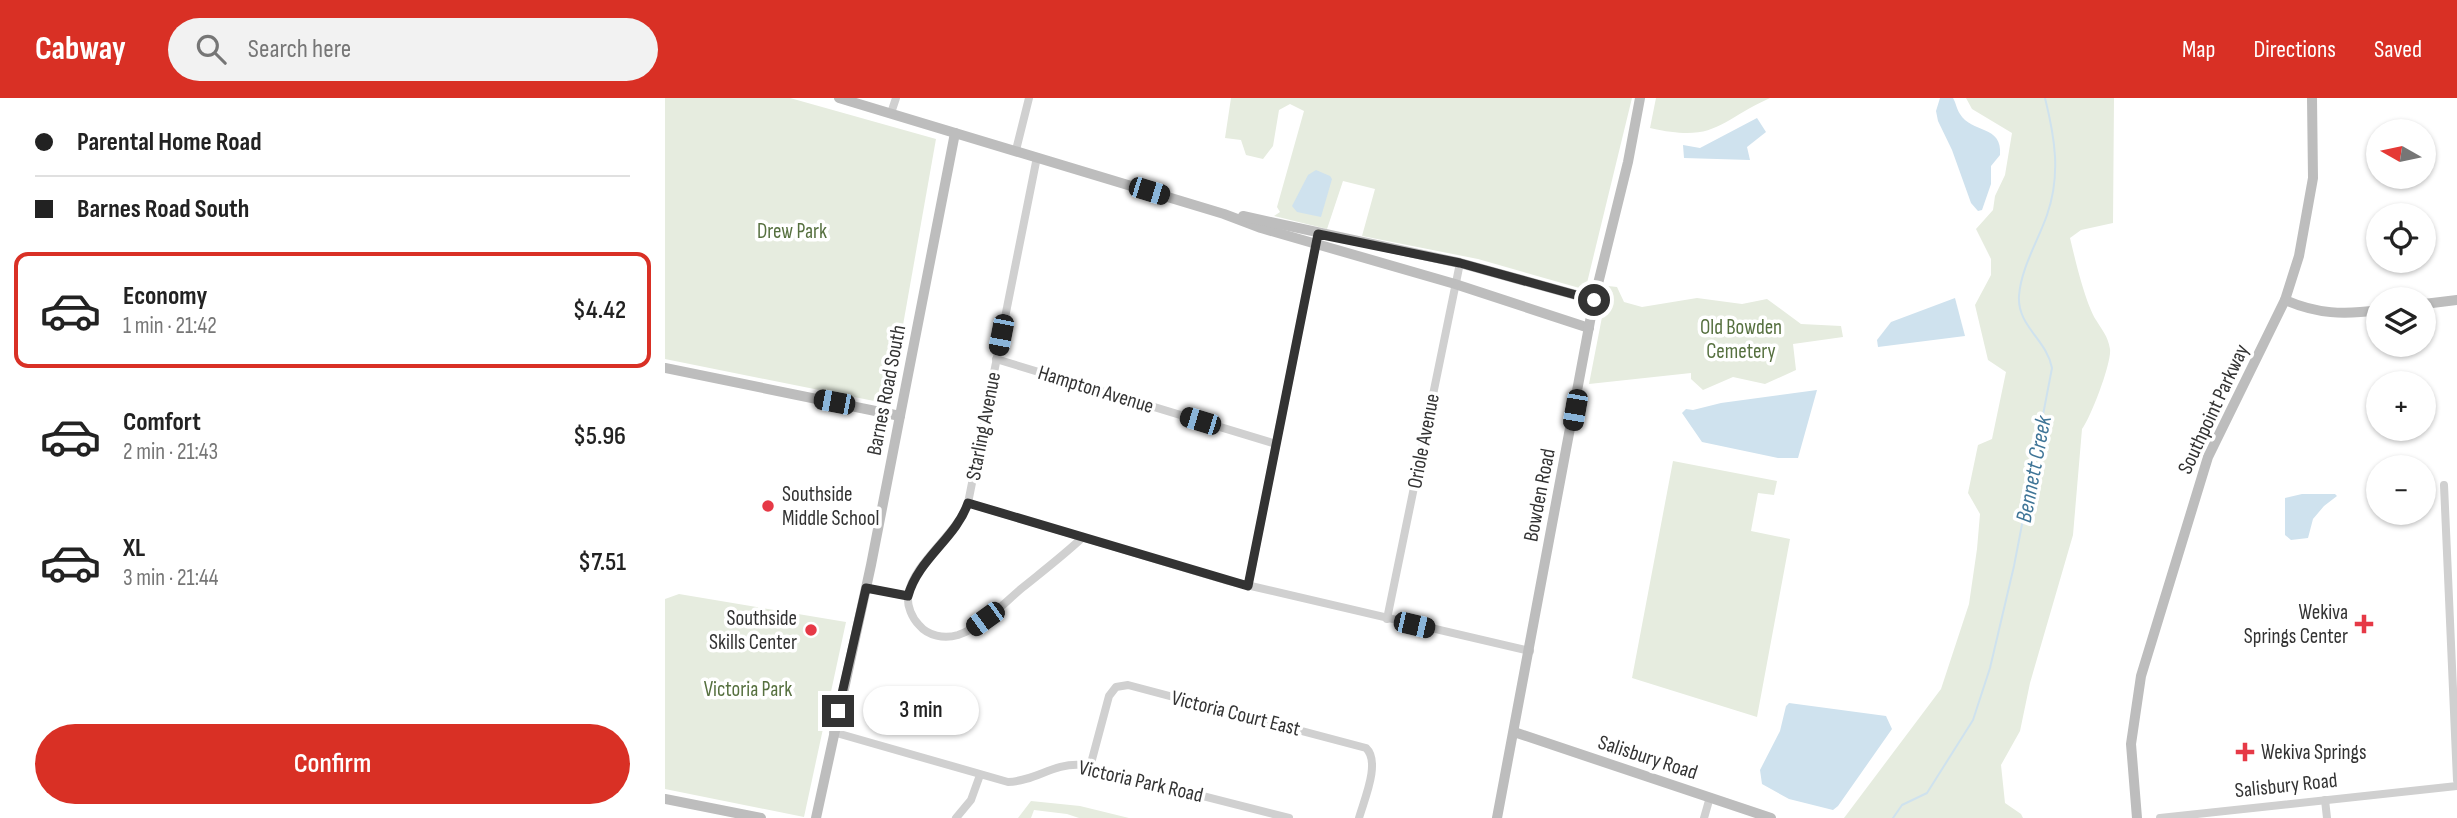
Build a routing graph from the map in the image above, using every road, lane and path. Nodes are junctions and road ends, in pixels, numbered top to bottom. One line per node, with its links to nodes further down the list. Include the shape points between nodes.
1 (839, 98): 6 (main road)
2 (896, 98): 6 (street)
3 (1030, 98): 8 (street)
4 (1640, 98): 14 (main road, Bowden Road)
5 (2312, 98): 15 (main road, Southpoint Parkway, via 2311,191)
6 (891, 113): 7 (main road)
7 (955, 133): 8 (main road); 22 (main road, Barnes Road South)
8 (1016, 150): 9 (main road)
9 (1037, 157): 10 (main road, via 1261,228); 20 (street, Starling Avenue)
10 (1317, 239): 11 (main road); 23 (street)
11 (1346, 246): 12 (main road); 13 (main road)
12 (1460, 263): 13 (street, Oriole Avenue); 14 (main road)
13 (1455, 284): 19 (main road); 30 (street, Oriole Avenue)
14 (1594, 300): 19 (main road, Bowden Road)
15 (2285, 300): 18 (main road, via 2333,314); 49 (main road, Southpoint Parkway, via 2208,457 2151,639 2131,744)
16 (2457, 300): 17 (main road)
17 (2436, 303)
18 (2366, 311)
19 (1589, 328): 31 (main road, Bowden Road)
20 (996, 359): 23 (street, Hampton Avenue); 25 (street, Starling Avenue)
21 (665, 369): 22 (main road)
22 (900, 415): 28 (main road, Barnes Road South)
23 (1276, 444): 27 (street)
24 (2444, 485): 36 (street)
25 (968, 503): 26 (street); 29 (street, Starling Avenue, via 962,519 922,567)
26 (1083, 537): 27 (street); 29 (street, via 985,619 960,634 942,637 922,629)
27 (1248, 586): 30 (street)
28 (866, 588): 29 (street); 32 (main road, Barnes Road South)
29 (908, 596)
30 (1387, 619): 31 (street)
31 (1530, 651): 33 (main road, Bowden Road)
32 (833, 732): 35 (street, Victoria Park Road); 42 (main road, Barnes Road South)
33 (1514, 732): 38 (main road, Salisbury Road); 46 (main road, Bowden Road)
34 (1090, 767): 35 (street, Victoria Park Road, via 1065,764 1016,781); 44 (street, Victoria Park Road); 45 (street, Victoria Court East, via 1109,696 1116,687 1128,685 1366,748 1373,765)
35 (980, 775): 43 (street, via 971,800)
36 (2457, 780)
37 (2457, 786): 40 (street, Salisbury Road)
38 (1710, 797): 47 (street); 48 (main road, Salisbury Road)
39 (665, 799): 41 (main road)
40 (2325, 800): 50 (street, Salisbury Road); 51 (street)
41 (761, 818)
42 (815, 818)
43 (956, 818)
44 (1289, 818)
45 (1359, 818)
46 (1497, 818)
47 (1705, 818)
48 (1771, 818)
49 (2137, 818)
50 (2160, 818)
51 (2327, 818)

